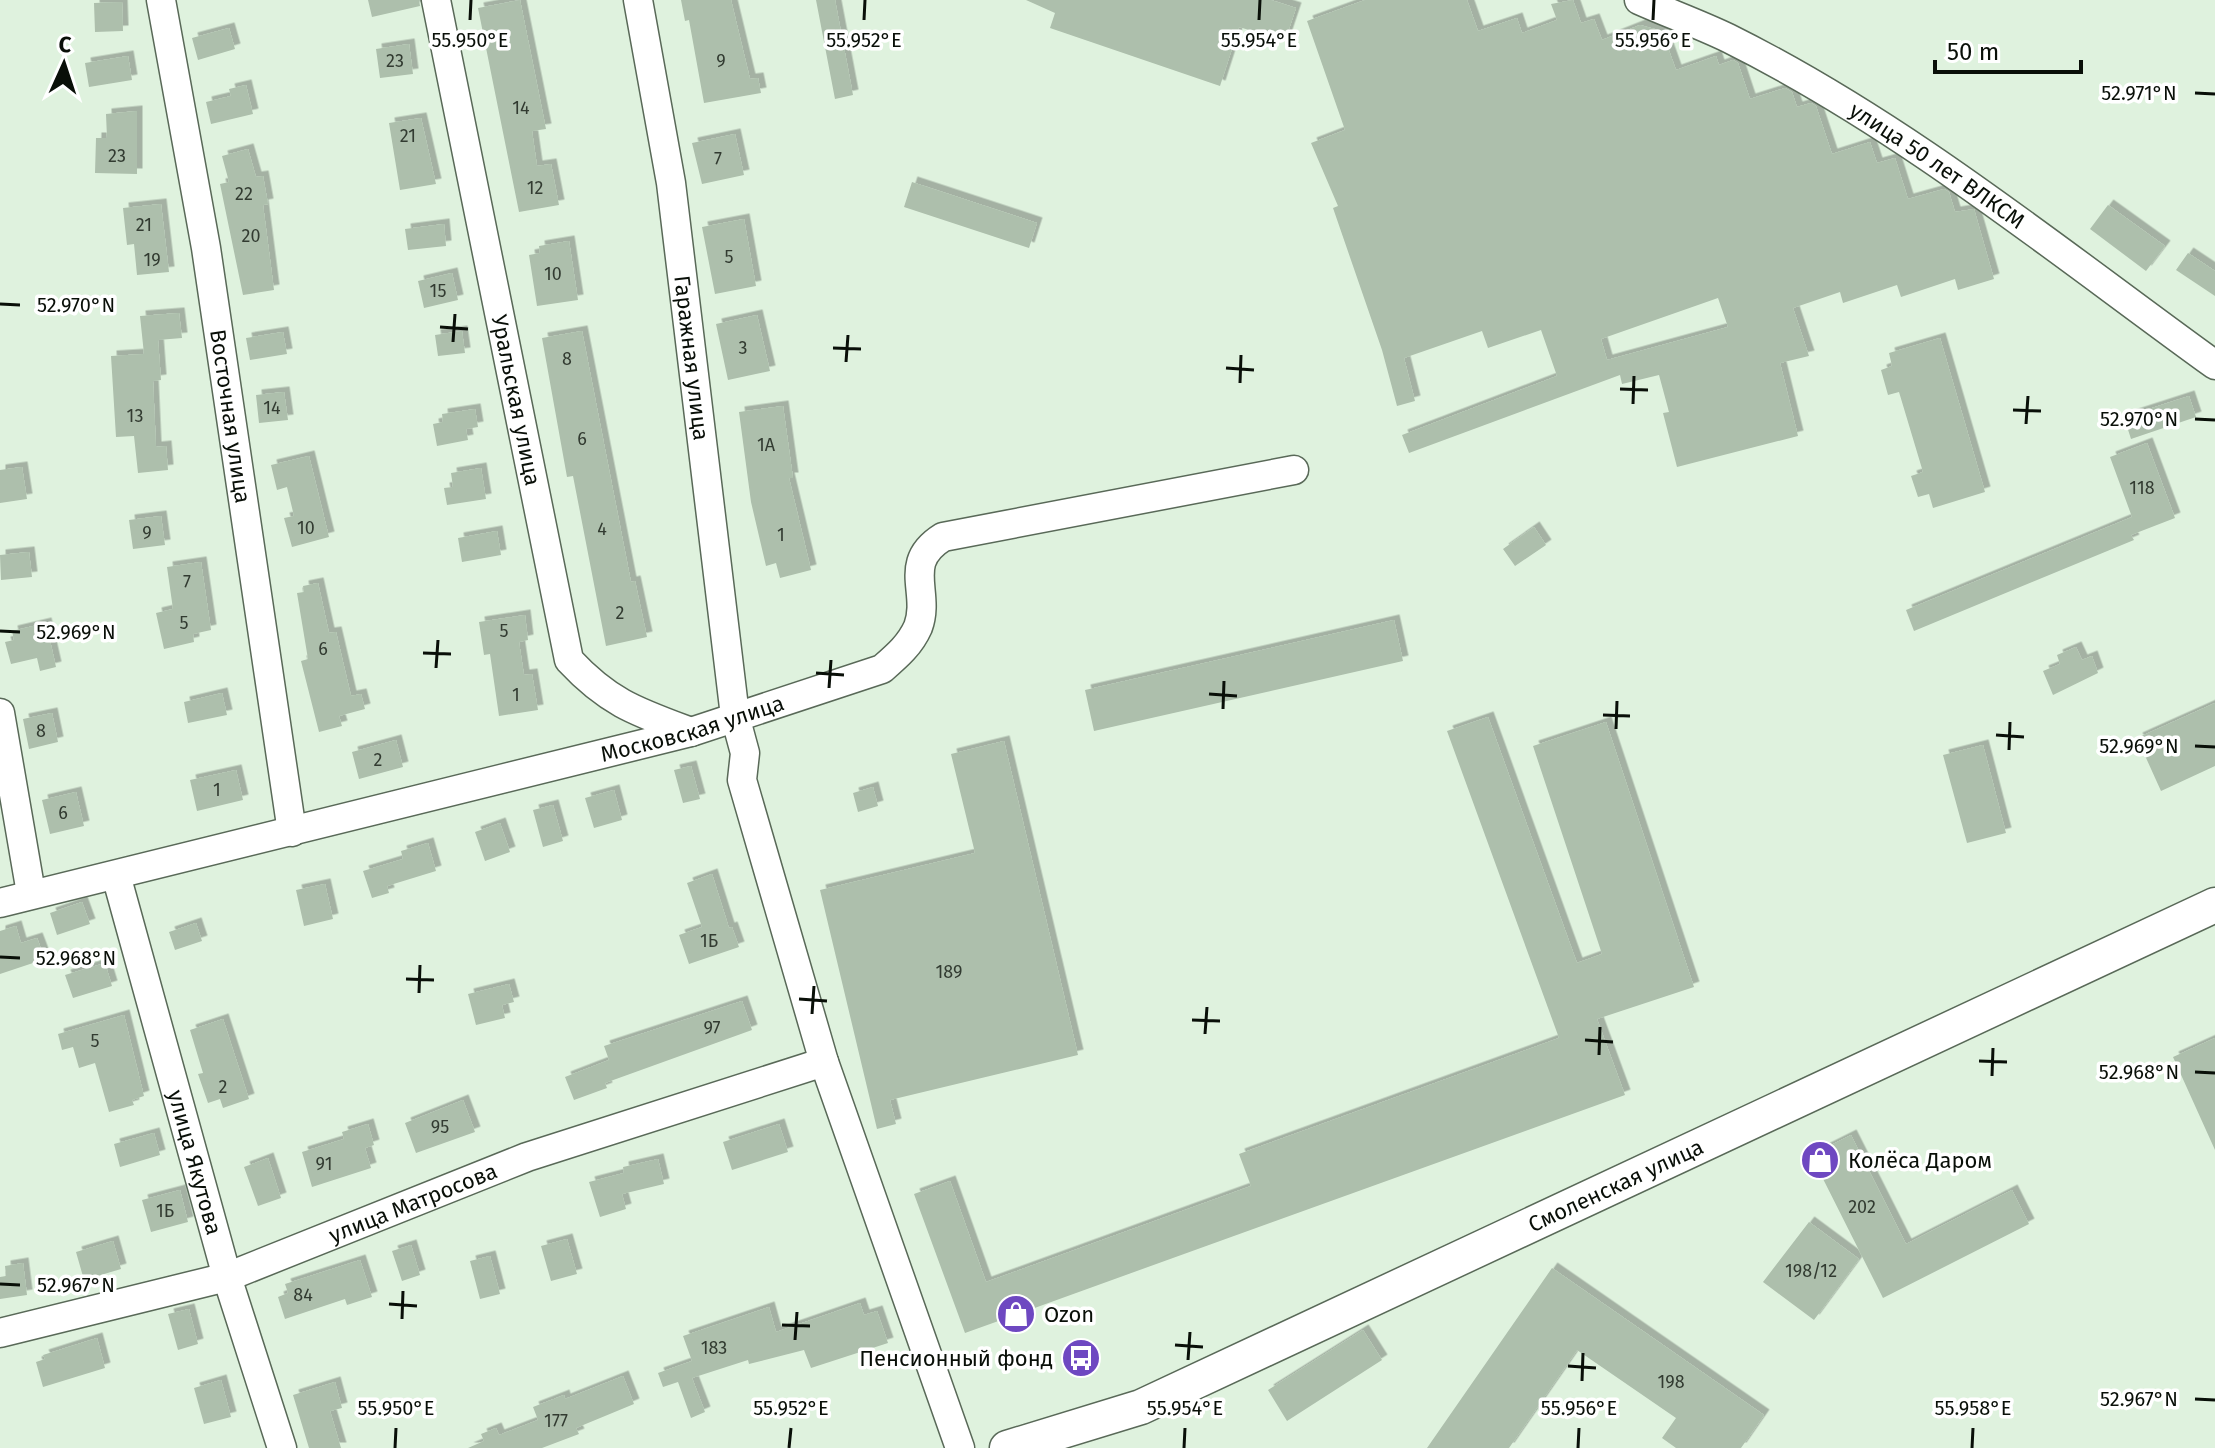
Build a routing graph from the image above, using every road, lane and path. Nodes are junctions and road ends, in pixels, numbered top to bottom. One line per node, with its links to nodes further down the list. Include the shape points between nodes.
1 (161, 0): 10 (street, Восточная улица, via 206,248)
2 (436, 0): 9 (street, Уральская улица, via 569,660 595,688 627,708)
3 (638, 0): 8 (street, Гаражная улица, via 671,183)
4 (1639, 0): 5 (street, улица 50 лет ВЛКСМ, via 1727,38 1836,99 1939,165)
5 (2215, 365)
6 (1294, 470): 8 (street, Московская улица, via 943,537 928,546 919,564 919,624 906,648 882,669)
7 (0, 713): 12 (street)
8 (735, 716): 9 (street, Московская улица); 15 (street, Гаражная улица, via 745,753 742,780)
9 (691, 732): 10 (street, Московская улица)
10 (292, 832): 11 (street, Московская улица)
11 (116, 875): 12 (street, Московская улица); 16 (street, улица Якутова)
12 (31, 893): 13 (street, Московская улица)
13 (0, 903)
14 (2215, 905): 20 (main road, Смоленская улица, via 1141,1407)
15 (824, 1062): 16 (street, улица Матросова, via 527,1157); 19 (street, Гаражная улица)
16 (227, 1277): 17 (street, улица Матросова); 18 (street, улица Якутова)
17 (0, 1333)
18 (282, 1448)
19 (960, 1448)
20 (1007, 1448)

